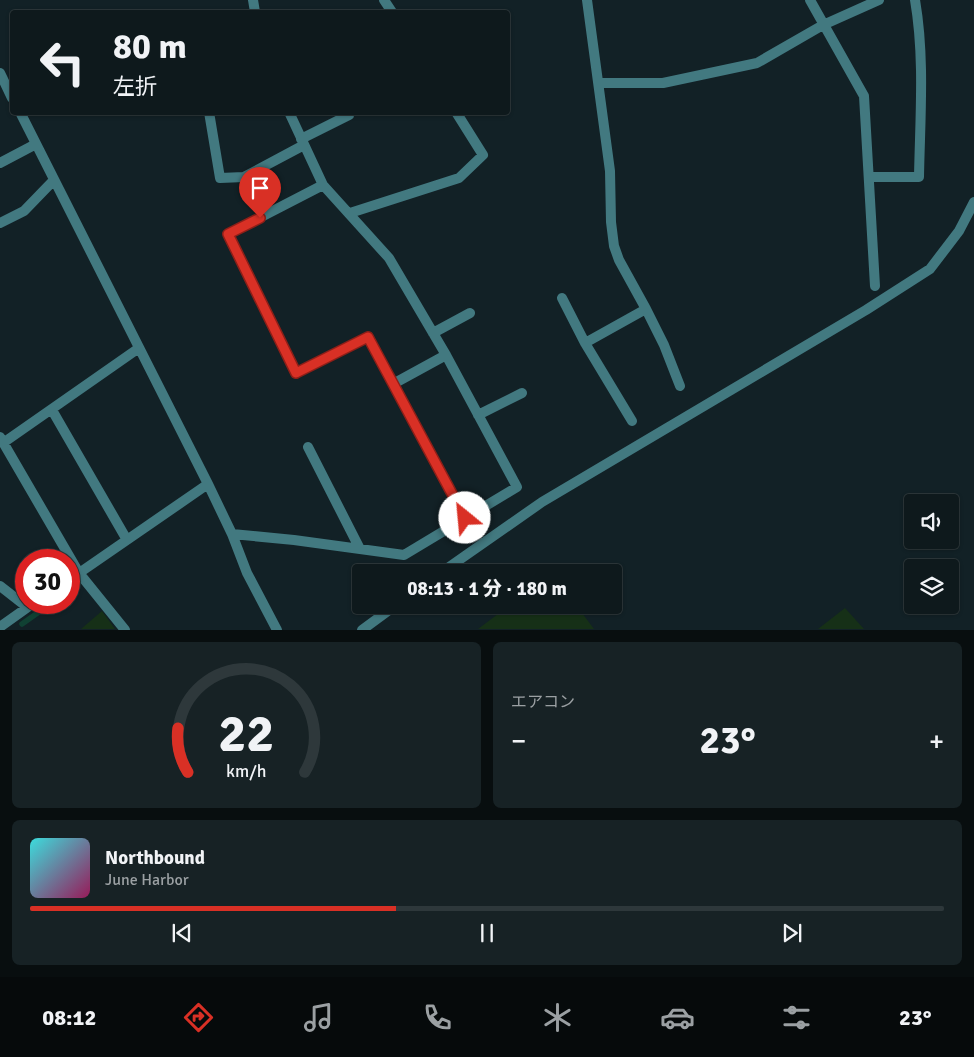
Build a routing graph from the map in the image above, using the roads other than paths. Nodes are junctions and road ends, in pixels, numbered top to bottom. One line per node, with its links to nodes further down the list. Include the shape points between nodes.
1 (587, 0): 7 (street)
2 (810, 0): 5 (street)
3 (879, 0): 5 (street)
4 (915, 0): 17 (street, via 921,58 919,178)
5 (823, 25): 7 (street, via 757,63 663,83); 17 (street, via 864,96)
6 (0, 73): 8 (street)
7 (599, 83): 25 (street, via 610,170 610,222 614,246)
8 (10, 94)
9 (22, 115): 15 (street)
10 (210, 115): 14 (street, via 220,178 244,177)
11 (290, 115): 14 (street)
12 (349, 115): 14 (street)
13 (458, 115): 21 (street, via 483,155 459,178)
14 (303, 142): 19 (street)
15 (36, 144): 16 (street); 18 (street)
16 (0, 164)
17 (869, 177): 23 (street)
18 (54, 180): 22 (street, via 24,211); 29 (street)
19 (323, 185): 21 (street); 31 (street, via 228,234 296,373 368,337)
20 (974, 202): 45 (street, via 959,231 930,270 542,502)
21 (350, 213): 27 (street, via 389,258)
22 (0, 223)
23 (875, 286)
24 (562, 298): 28 (street)
25 (646, 309): 28 (street); 32 (street)
26 (470, 312): 27 (street)
27 (434, 333): 30 (street)
28 (585, 343): 36 (street)
29 (139, 348): 34 (street); 39 (street)
30 (446, 355): 31 (street); 35 (street)
31 (393, 384): 40 (street)
32 (680, 386)
33 (522, 393): 35 (street)
34 (52, 410): 37 (street); 42 (street)
35 (478, 415): 40 (street, via 517,487)
36 (632, 421)
37 (2, 440): 43 (street)
38 (308, 447): 44 (street)
39 (208, 484): 41 (street); 42 (street)
40 (465, 518): 44 (street, via 404,554)
41 (232, 534): 44 (street); 54 (street, via 247,573)
42 (127, 540): 46 (street)
43 (65, 549)
44 (360, 549)
45 (453, 564)
46 (80, 572)
47 (80, 574): 53 (street)
48 (0, 586): 49 (street)
49 (15, 595)
50 (18, 614): 52 (street)
51 (384, 614): 55 (street)
52 (0, 627)
53 (125, 630)
54 (277, 630)
55 (362, 630)

